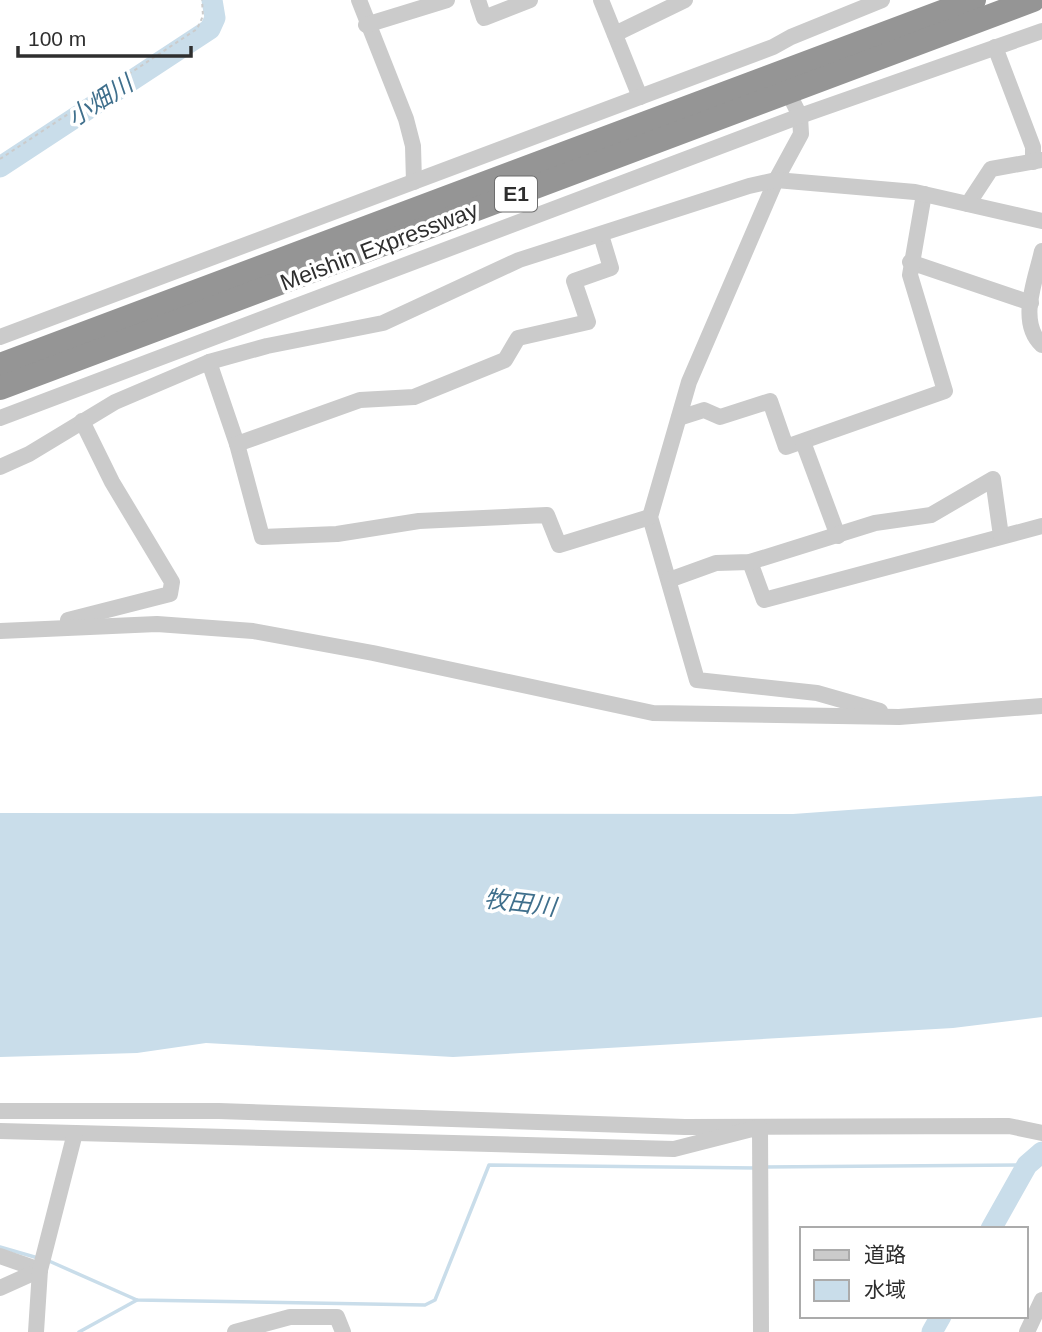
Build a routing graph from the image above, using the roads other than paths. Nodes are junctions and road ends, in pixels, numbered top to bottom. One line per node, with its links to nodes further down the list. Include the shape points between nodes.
1 (359, 0): 12 (street)
2 (447, 0): 12 (street)
3 (478, 0): 4 (street, via 484,18)
4 (530, 0)
5 (601, 0): 14 (street)
6 (685, 0): 14 (street)
7 (882, 0): 10 (street)
8 (1033, 0): 11 (highway, Meishin Expressway / E1)
9 (1042, 3): 11 (highway)
10 (857, 6): 16 (street, via 791,37 776,55)
11 (967, 8): 32 (highway, Meishin Expressway / E1); 33 (highway, Meishin Expressway / E1)
12 (366, 24): 20 (street, via 406,119 413,146)
13 (1042, 31): 15 (street)
14 (615, 34): 16 (street)
15 (995, 47): 17 (street); 18 (street)
16 (639, 97): 20 (street, via 444,179)
17 (796, 109): 19 (street, via 801,134); 30 (street)
18 (1038, 161): 22 (street, via 990,169)
19 (776, 180): 21 (street); 24 (street); 36 (street)
20 (414, 182): 28 (street, via 111,304)
21 (924, 194): 22 (street); 26 (street)
22 (968, 204): 23 (street)
23 (1042, 221)
24 (601, 235): 31 (street, via 519,260 383,323); 39 (street, via 611,268 574,281 588,322 518,338 505,360 414,397 360,400)
25 (1042, 251): 27 (street)
26 (911, 262): 27 (street); 38 (street, via 912,288 945,391)
27 (1031, 303): 29 (street, via 1032,331)
28 (0, 337)
29 (1042, 345)
30 (131, 360): 34 (street); 35 (street)
31 (209, 362): 34 (street); 39 (street)
32 (0, 365)
33 (0, 388)
34 (145, 388): 37 (street)
35 (0, 418)
36 (679, 418): 38 (street, via 704,410 720,417 770,401 786,447); 41 (street)
37 (82, 421): 40 (street); 47 (street, via 112,482 172,582 170,594)
38 (803, 442): 43 (street)
39 (237, 444): 41 (street, via 262,537 337,534 419,521 547,516 559,545)
40 (0, 467)
41 (650, 517): 46 (street)
42 (1042, 526): 44 (street)
43 (838, 536): 44 (street, via 875,523 931,515 993,479); 45 (street)
44 (1001, 536): 45 (street, via 764,600)
45 (750, 562): 46 (street, via 716,563)
46 (669, 580): 50 (street, via 697,680 817,693)
47 (51, 628): 48 (street); 50 (street, via 157,624 253,631 653,713)
48 (0, 631)
49 (1042, 706): 50 (street)
50 (899, 717)
51 (0, 1111): 52 (street, via 219,1111)
52 (760, 1128): 54 (street, via 674,1149); 55 (street, via 1009,1126); 63 (street)
53 (0, 1132): 54 (street)
54 (75, 1133): 57 (street)
55 (1042, 1133)
56 (0, 1256): 57 (street)
57 (40, 1270): 58 (street); 60 (street)
58 (0, 1288)
59 (1042, 1300): 64 (street)
60 (36, 1332)
61 (235, 1332): 62 (street, via 290,1317 337,1317)
62 (343, 1332)
63 (761, 1332)
64 (1027, 1332)

